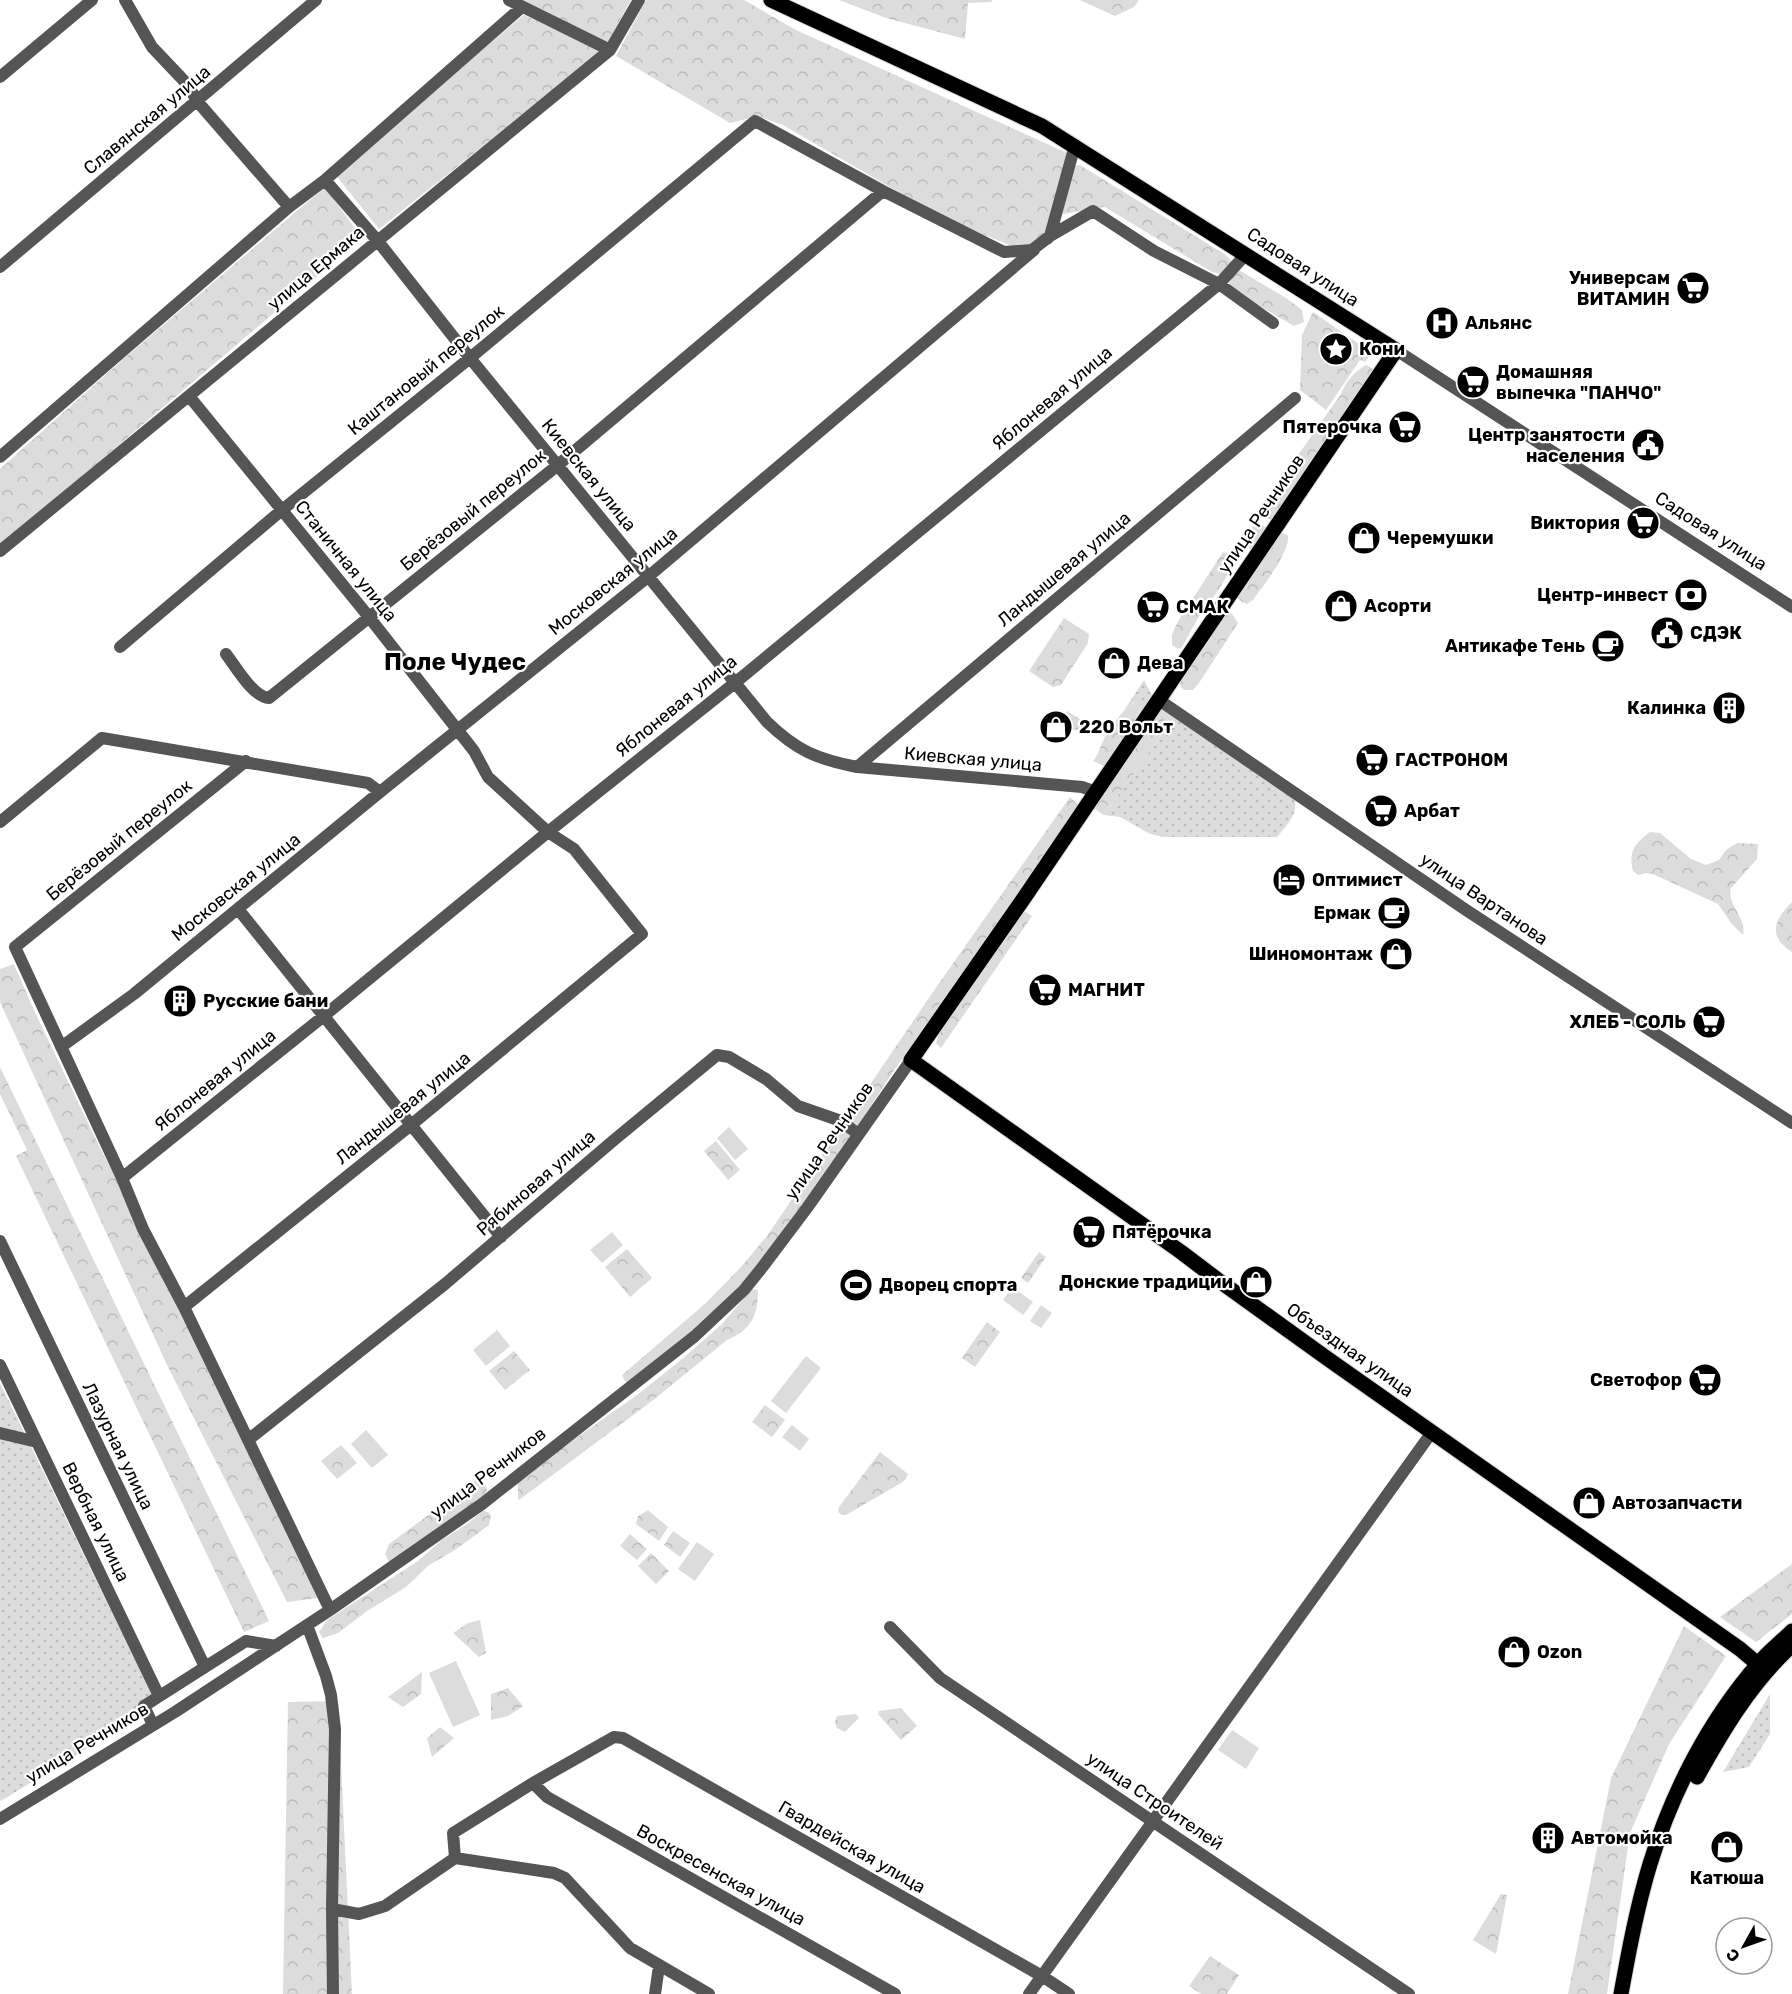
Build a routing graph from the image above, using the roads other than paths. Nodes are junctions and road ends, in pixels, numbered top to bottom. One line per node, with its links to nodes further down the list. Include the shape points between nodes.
1 (92, 0): 9 (street)
2 (125, 0): 10 (street, via 152,47 188,85)
3 (316, 0): 10 (street, Славянская улица)
4 (509, 0): 7 (street)
5 (639, 0): 8 (street, улица Ермака)
6 (771, 0): 11 (main road, Садовая улица, via 1008,109)
7 (522, 7): 8 (street); 12 (street)
8 (610, 50): 16 (street, улица Ермака)
9 (0, 77)
10 (197, 101): 14 (street); 18 (street, Славянская улица)
11 (1075, 145): 15 (street); 17 (main road, Садовая улица)
12 (325, 180): 14 (street); 16 (street, Киевская улица)
13 (883, 190): 15 (street, via 1004,252 1032,250); 22 (street, Каштановый переулок, via 755,121); 26 (street, Берёзовый переулок)
14 (289, 207): 25 (street)
15 (1050, 236): 19 (street, via 1093,211 1154,251); 29 (street, Московская улица)
16 (377, 240): 22 (street, Киевская улица); 23 (street, улица Ермака)
17 (1246, 254): 19 (street, Яблоневая улица); 21 (main road, Садовая улица)
18 (0, 267)
19 (1219, 284): 20 (street); 34 (street, Яблоневая улица)
20 (1273, 323)
21 (1396, 350): 30 (street, Садовая улица); 35 (main road, улица Речников)
22 (470, 358): 26 (street, Киевская улица); 27 (street, Каштановый переулок)
23 (189, 396): 27 (street, Станичная улица); 28 (street, улица Ермака)
24 (1295, 398): 38 (street, Ландышевая улица)
25 (0, 458)
26 (558, 465): 29 (street, Киевская улица); 31 (street, Берёзовый переулок)
27 (282, 510): 31 (street, Станичная улица); 32 (street, Каштановый переулок)
28 (0, 551)
29 (649, 576): 34 (street, Киевская улица); 36 (street, Московская улица)
30 (1792, 606)
31 (369, 617): 33 (street, Берёзовый переулок, via 269,698 255,692); 36 (street, Станичная улица)
32 (120, 647)
33 (226, 654)
34 (736, 682): 38 (street, Киевская улица, via 782,736 811,754); 42 (street, Яблоневая улица)
35 (1158, 700): 40 (main road, улица Речников); 48 (street, улица Вартанова)
36 (457, 730): 39 (street, Московская улица); 42 (street, Станичная улица, via 488,777)
37 (246, 761): 39 (street, via 368,783); 41 (street, via 102,738); 46 (street, Берёзовый переулок, via 15,947)
38 (857, 767): 40 (street, Киевская улица, via 1082,787)
39 (381, 792): 43 (street, Московская улица)
40 (1096, 792): 47 (main road, улица Речников)
41 (0, 822)
42 (548, 831): 44 (street, Станичная улица, via 574,849); 45 (street, Яблоневая улица)
43 (238, 909): 45 (street); 46 (street, Московская улица, via 134,994)
44 (642, 934): 49 (street, Ландышевая улица)
45 (325, 1016): 49 (street); 51 (street, Яблоневая улица)
46 (61, 1047): 51 (street)
47 (911, 1060): 50 (street, улица Речников); 56 (main road, Объездная улица)
48 (1792, 1123)
49 (411, 1125): 52 (street); 54 (street, Ландышевая улица)
50 (858, 1134): 52 (street, Рябиновая улица, via 841,1121 798,1106 766,1080 729,1057 717,1055); 60 (street, улица Речников, via 761,1269 726,1309 482,1504)
51 (122, 1178): 54 (street, via 143,1229)
52 (501, 1237): 58 (street, Рябиновая улица)
53 (0, 1240): 66 (street, Лазурная улица)
54 (184, 1307): 58 (street)
55 (0, 1365): 59 (street, Вербная улица)
56 (1432, 1432): 67 (main road, Объездная улица); 73 (street)
57 (0, 1433): 59 (street)
58 (248, 1440): 60 (street)
59 (37, 1442): 68 (street, Вербная улица)
60 (330, 1610): 61 (street, улица Речников)
61 (307, 1625): 65 (street, улица Речников); 75 (street, via 326,1676 335,1730)
62 (890, 1627): 73 (street, улица Строителей, via 940,1678)
63 (1792, 1631): 67 (main road)
64 (1792, 1645): 67 (main road)
65 (276, 1646): 66 (street, via 246,1641); 69 (street, улица Речников)
66 (205, 1667): 68 (street)
67 (1762, 1667): 70 (main road)
68 (159, 1696): 69 (street, via 144,1706)
69 (153, 1725): 72 (street, улица Речников)
70 (1693, 1774): 85 (main road, via 1668,1815 1651,1863); 86 (main road, via 1660,1863)
71 (533, 1783): 74 (street, via 453,1833); 77 (street, Гвардейская улица, via 614,1737 623,1738); 81 (street, Воскресенская улица, via 547,1797)
72 (0, 1819)
73 (1153, 1822): 77 (street); 84 (street, улица Строителей)
74 (455, 1858): 75 (street, via 385,1906 359,1914); 76 (street, via 560,1875 630,1948)
75 (332, 1909): 78 (street)
76 (659, 1966): 79 (street); 80 (street)
77 (1042, 1976): 82 (street); 83 (street, Гвардейская улица)
78 (333, 1994)
79 (655, 1994)
80 (709, 1994)
81 (895, 1994)
82 (1029, 1994)
83 (1069, 1994)
84 (1409, 1994)
85 (1621, 1994)
86 (1631, 1994)

